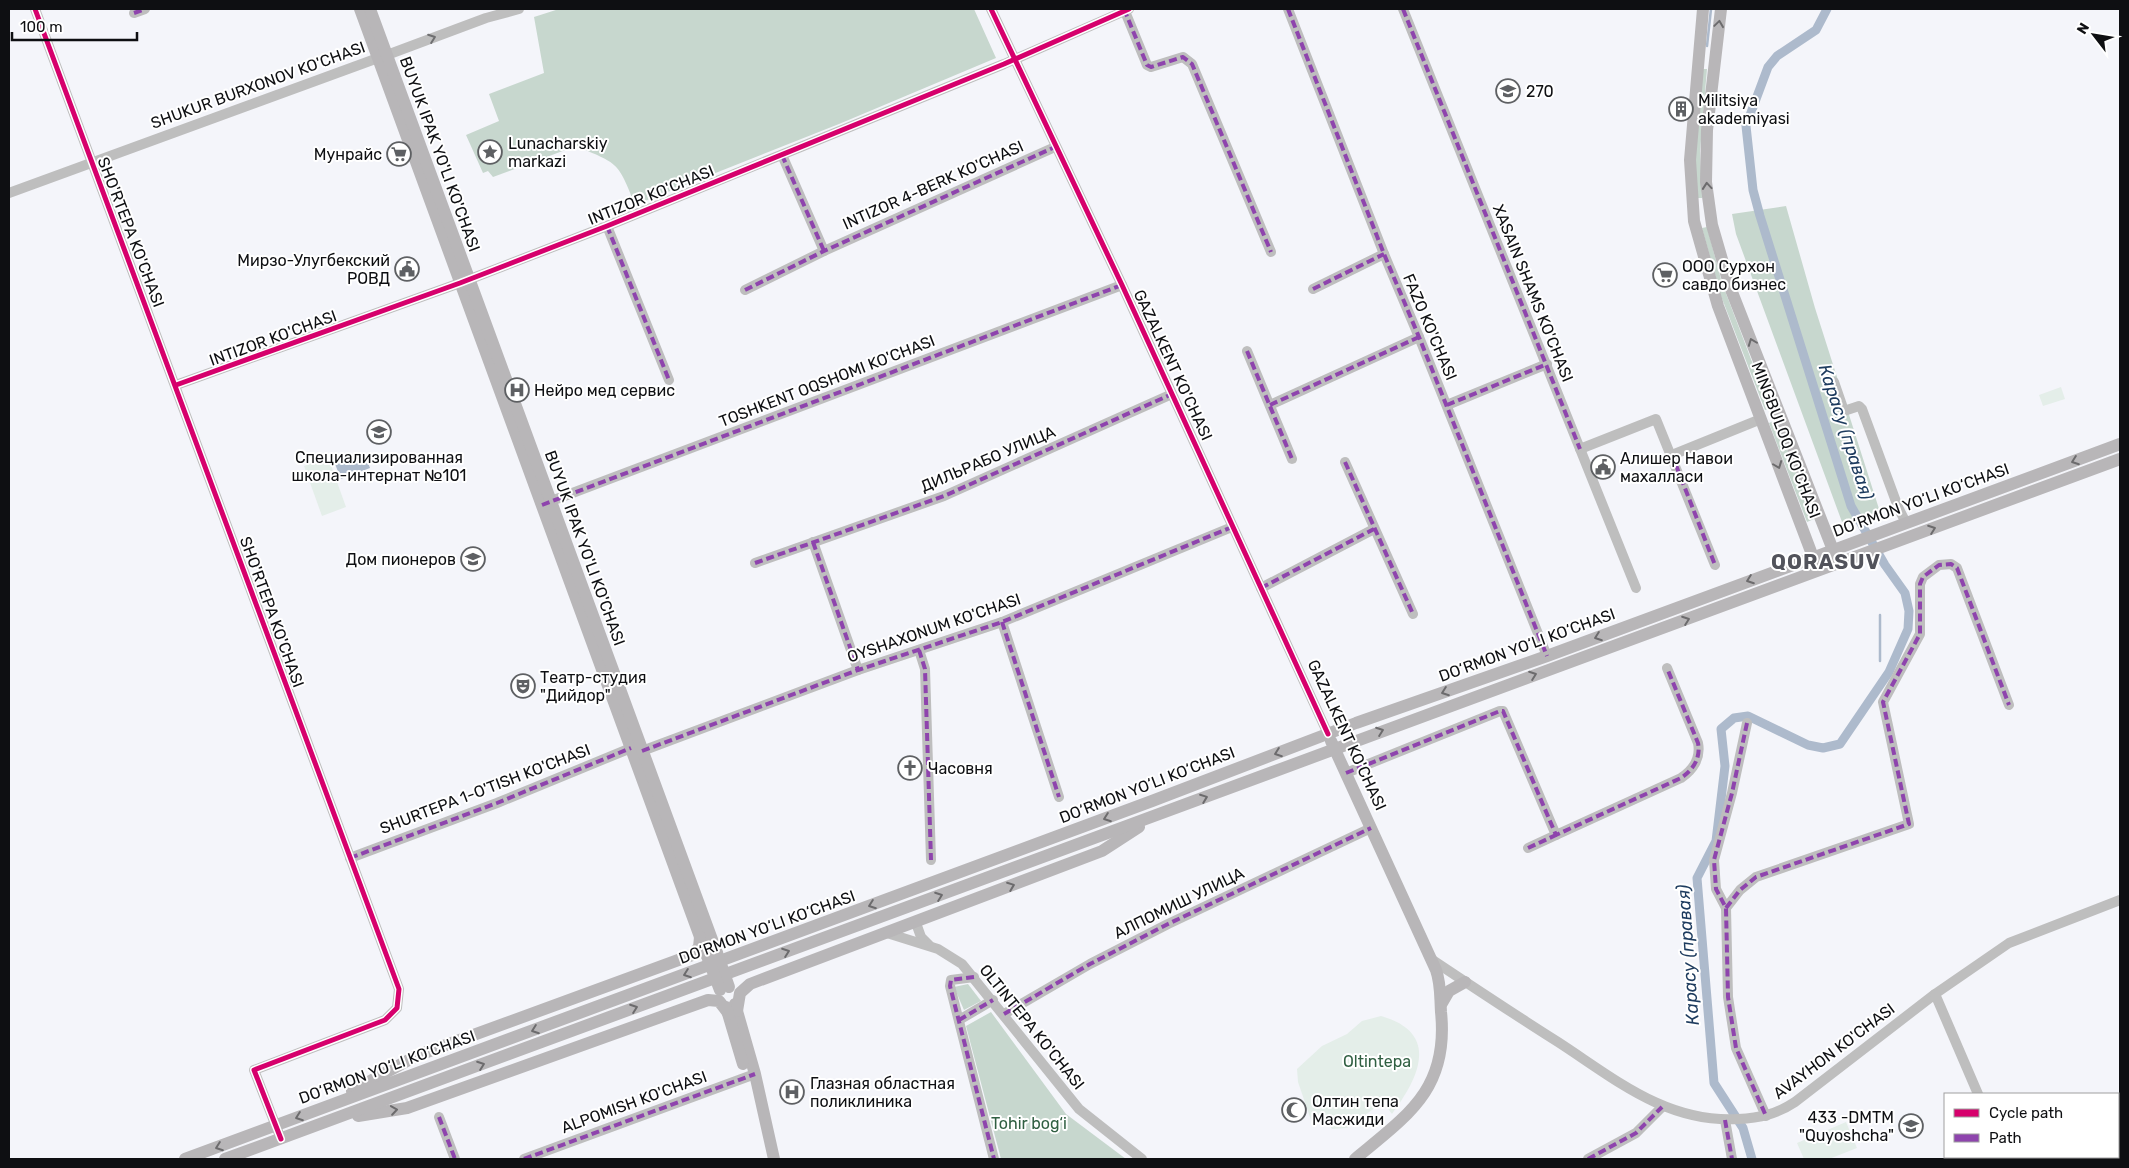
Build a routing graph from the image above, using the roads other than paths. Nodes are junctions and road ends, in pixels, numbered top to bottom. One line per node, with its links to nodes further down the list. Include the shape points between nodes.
1 (35, 9): 19 (street, SHO'RTEPA KO'CHASI)
2 (145, 9): 12 (street)
3 (360, 9): 13 (main road, BUYUK IPAK YO'LI KO'CHASI)
4 (370, 9): 13 (main road, BUYUK IPAK YO'LI KO'CHASI)
5 (519, 9): 13 (street, SHUKUR BURXONOV KO'CHASI, one-way to 5)
6 (991, 9): 15 (street, GAZALKENT KO'CHASI)
7 (1126, 9): 15 (street, INTIZOR KO'CHASI); 25 (street, via 1148,65 1151,67 1183,57 1192,64)
8 (1288, 9): 26 (street, FAZO KO'CHASI)
9 (1402, 9): 33 (street, XASAIN SHAMS KO'CHASI)
10 (1703, 9): 14 (main road, MINGBULOQ KO'CHASI)
11 (1721, 9): 16 (main road, MINGBULOQ KO'CHASI, one-way to 11)
12 (134, 13)
13 (382, 57): 19 (street, SHUKUR BURXONOV KO'CHASI); 27 (main road, BUYUK IPAK YO'LI KO'CHASI)
14 (1698, 59): 16 (main road); 22 (main road, MINGBULOQ KO'CHASI, via 1690,160)
15 (1014, 60): 17 (street, GAZALKENT KO'CHASI); 18 (street, INTIZOR KO'CHASI)
16 (1714, 60): 21 (main road, MINGBULOQ KO'CHASI, one-way to 16, via 1706,182 1707,139)
17 (1056, 146): 24 (street, INTIZOR 4-BERK KO'CHASI); 28 (street, GAZALKENT KO'CHASI)
18 (782, 155): 23 (street, INTIZOR KO'CHASI); 24 (street)
19 (92, 163): 20 (street, SHUKUR BURXONOV KO'CHASI); 36 (street, SHO'RTEPA KO'CHASI)
20 (9, 193)
21 (1710, 210): 22 (main road); 40 (main road, MINGBULOQ KO'CHASI, one-way to 21, via 1726,274)
22 (1692, 214): 41 (main road, MINGBULOQ KO'CHASI, via 1714,294)
23 (607, 226): 27 (street, INTIZOR KO'CHASI); 34 (street)
24 (824, 251): 30 (street, INTIZOR 4-BERK KO'CHASI)
25 (1271, 252)
26 (1384, 254): 29 (street); 31 (street, FAZO KO'CHASI)
27 (465, 281): 36 (street, INTIZOR KO'CHASI); 48 (main road, BUYUK IPAK YO'LI KO'CHASI)
28 (1122, 286): 37 (street, GAZALKENT KO'CHASI); 48 (street, TOSHKENT OQSHOMI KO'CHASI)
29 (1314, 288)
30 (744, 290)
31 (1419, 337): 38 (street); 39 (street, FAZO KO'CHASI)
32 (1248, 351): 38 (street)
33 (1547, 364): 39 (street); 43 (street, XASAIN SHAMS KO'CHASI)
34 (669, 380)
35 (1834, 382): 49 (street, via 1844,411 1859,406 1862,409)
36 (176, 386): 77 (street, SHO'RTEPA KO'CHASI)
37 (1172, 394): 50 (street, GAZALKENT KO'CHASI); 52 (street, ДИЛЬРАБО УЛИЦА, via 944,496)
38 (1270, 405): 45 (street)
39 (1447, 405): 63 (street, FAZO KO'CHASI)
40 (1779, 412): 41 (main road); 53 (main road, MINGBULOQ KO'CHASI)
41 (1760, 419): 44 (street); 54 (main road, MINGBULOQ KO'CHASI, one-way to 54)
42 (2120, 444): 49 (main road, DO‘RMON YO‘LI KO‘CHASI, one-way to 49)
43 (1580, 449): 44 (street, via 1656,419); 59 (street, XASAIN SHAMS KO'CHASI)
44 (1672, 455): 56 (street)
45 (1292, 459)
46 (2120, 459): 57 (main road, DO‘RMON YO‘LI KO‘CHASI, one-way to 46)
47 (1345, 462): 51 (street)
48 (546, 503): 70 (main road, BUYUK IPAK YO'LI KO'CHASI)
49 (1906, 523): 53 (main road, DO‘RMON YO‘LI KO‘CHASI)
50 (1232, 527): 58 (street, GAZALKENT KO'CHASI); 61 (street, OYSHAXONUM KO'CHASI)
51 (1374, 529): 58 (street); 60 (street)
52 (813, 542): 55 (street, ДИЛЬРАБО УЛИЦА); 65 (street)
53 (1832, 550): 54 (main road, DO‘RMON YO‘LI KO‘CHASI); 57 (main road)
54 (1813, 558): 57 (main road); 63 (main road, DO‘RMON YO‘LI KO‘CHASI, one-way to 63)
55 (755, 563)
56 (1715, 565)
57 (1828, 568): 69 (main road, DO‘RMON YO‘LI KO‘CHASI, one-way to 57)
58 (1261, 588): 68 (street, GAZALKENT KO'CHASI)
59 (1636, 588)
60 (1413, 614)
61 (1002, 622): 62 (street, OYSHAXONUM KO'CHASI); 72 (street)
62 (919, 650): 65 (street, OYSHAXONUM KO'CHASI); 78 (street, via 926,669)
63 (1547, 656): 68 (main road, DO‘RMON YO‘LI KO‘CHASI, one-way to 68)
64 (1667, 668): 75 (street, via 1699,748 1693,766 1681,778)
65 (858, 670): 70 (street, OYSHAXONUM KO'CHASI)
66 (2009, 705): 80 (street, via 1956,568 1945,564 1931,569 1920,584 1920,634 1883,702 1909,824 1756,877)
67 (1747, 723): 80 (street, via 1714,860 1716,888)
68 (1328, 734): 69 (main road, GAZALKENT KO'CHASI); 98 (main road, DO‘RMON YO‘LI KO‘CHASI, one-way to 98)
69 (1335, 748): 71 (main road, GAZALKENT KO'CHASI); 73 (main road, DO‘RMON YO‘LI KO‘CHASI, one-way to 69)
70 (637, 750): 77 (street, SHURTEPA 1-O'TISH KO'CHASI); 83 (main road, BUYUK IPAK YO'LI KO'CHASI); 85 (main road, BUYUK IPAK YO'LI KO'CHASI)
71 (1346, 773): 74 (main road, GAZALKENT KO'CHASI); 75 (street, via 1500,710)
72 (1060, 797)
73 (1159, 815): 81 (main road, one-way to 73, via 1102,851); 102 (main road, DO‘RMON YO‘LI KO‘CHASI, one-way to 73)
74 (1371, 828): 86 (main road, GAZALKENT KO'CHASI); 93 (street, АЛПОМИШ УЛИЦА, via 1168,924)
75 (1556, 835): 76 (street)
76 (1528, 848)
77 (350, 858): 103 (street, SHO'RTEPA KO'CHASI, via 399,989 399,1004 385,1020 254,1070)
78 (931, 860)
79 (2120, 900): 89 (street, AVAYHON KO'CHASI, via 2009,943)
80 (1726, 908): 99 (street, via 1728,997 1733,1037)
81 (916, 923): 82 (main road); 84 (street, via 923,939)
82 (887, 934): 84 (street, OLTINTEPA KO'CHASI); 92 (main road, via 750,984 740,993)
83 (700, 935): 85 (main road, BUYUK IPAK YO'LI KO'CHASI); 98 (main road, via 699,947 692,955 416,1056)
84 (932, 946): 87 (street, OLTINTEPA KO'CHASI, via 955,959)
85 (712, 955): 92 (main road, BUYUK IPAK YO'LI KO'CHASI, bridge)
86 (1431, 958): 88 (street, AVAYHON KO'CHASI); 91 (main road, GAZALKENT KO'CHASI, via 1440,983)
87 (974, 977): 90 (street, OLTINTEPA KO'CHASI); 94 (street, via 951,980)
88 (1466, 982): 91 (main road, via 1449,991); 97 (street, AVAYHON KO'CHASI)
89 (1935, 994): 96 (street); 99 (street, AVAYHON KO'CHASI, via 1795,1102)
90 (993, 1000): 93 (street, OLTINTEPA KO'CHASI); 94 (street)
91 (1441, 1008): 113 (main road, via 1426,1072 1414,1098)
92 (733, 1012): 95 (main road, BUYUK IPAK YO'LI KO'CHASI); 102 (main road, one-way to 92, via 407,1108 708,1000 719,1001)
93 (1004, 1014): 112 (street, OLTINTEPA KO'CHASI, via 1079,1109)
94 (959, 1020): 111 (street)
95 (751, 1076): 108 (street, ALPOMISH KO'CHASI); 109 (main road, BUYUK IPAK YO'LI KO'CHASI); 110 (main road, BUYUK IPAK YO'LI KO'CHASI)
96 (1978, 1093)
97 (1662, 1107): 101 (street, AVAYHON KO'CHASI, via 1693,1117); 114 (street, via 1636,1133)
98 (323, 1108): 103 (main road, DO‘RMON YO‘LI KO‘CHASI, one-way to 103)
99 (1766, 1116): 101 (street, AVAYHON KO'CHASI)
100 (439, 1118): 107 (street)
101 (1725, 1120): 115 (street)
102 (328, 1121): 104 (main road, DO‘RMON YO‘LI KO‘CHASI)
103 (276, 1126): 104 (street, SHO'RTEPA KO'CHASI); 105 (main road, DO‘RMON YO‘LI KO‘CHASI, one-way to 105)
104 (281, 1138): 106 (main road, DO‘RMON YO‘LI KO‘CHASI)
105 (185, 1159)
106 (225, 1159)
107 (455, 1159)
108 (524, 1159)
109 (766, 1159)
110 (774, 1159)
111 (994, 1159)
112 (1142, 1159)
113 (1348, 1159)
114 (1588, 1159)
115 (1732, 1159)

